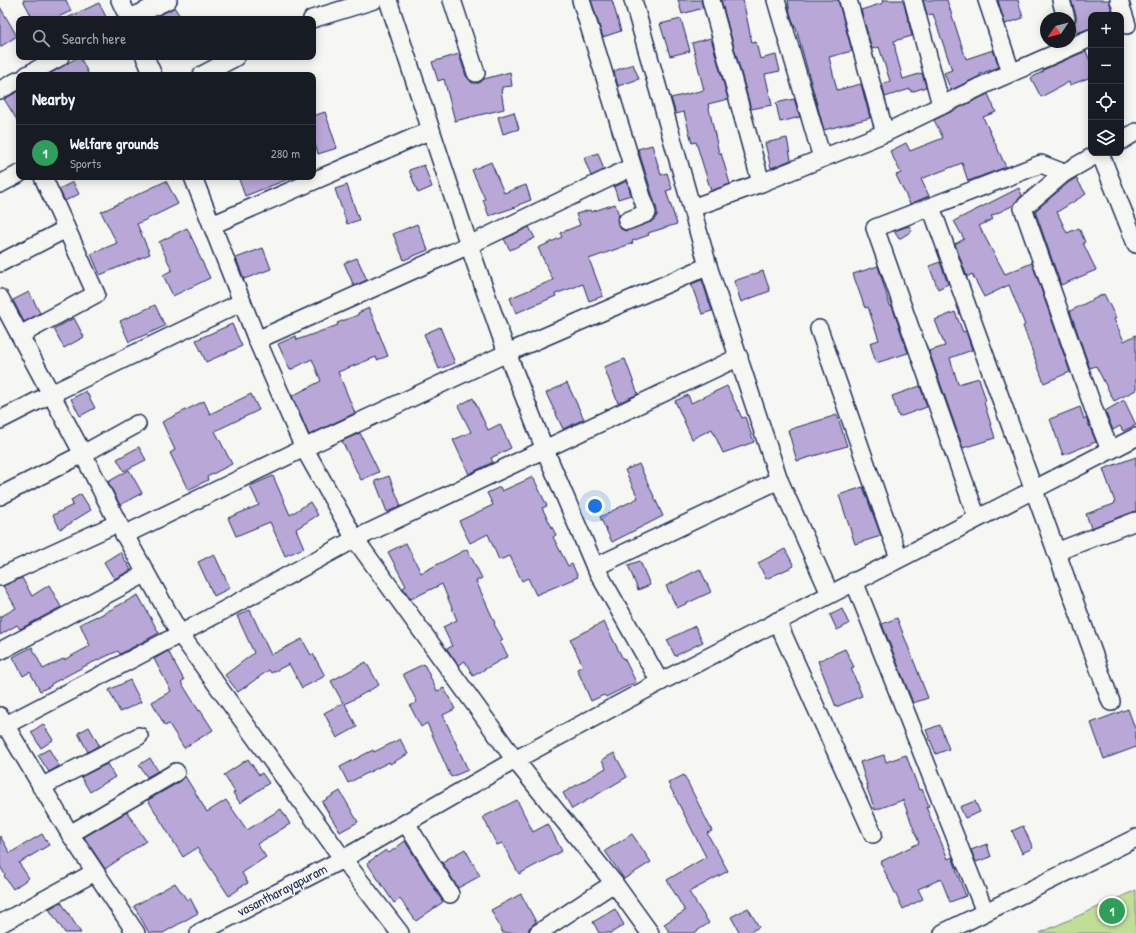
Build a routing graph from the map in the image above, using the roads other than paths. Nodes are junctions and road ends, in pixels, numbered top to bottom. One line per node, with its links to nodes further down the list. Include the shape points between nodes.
1 (120, 0): 16 (street)
2 (168, 0): 17 (street)
3 (374, 0): 18 (street)
4 (388, 0): 34 (street)
5 (452, 0): 30 (street)
6 (581, 0): 41 (street)
7 (633, 0): 49 (street)
8 (711, 0): 47 (street)
9 (776, 0): 40 (street)
10 (848, 0): 36 (street)
11 (913, 0): 33 (street)
12 (987, 0): 29 (street)
13 (1061, 0): 15 (street)
14 (1120, 0): 19 (street)
15 (1064, 12)
16 (127, 16)
17 (134, 16)
18 (316, 18)
19 (1128, 24)
20 (1076, 38): 21 (street)
21 (1088, 38)
22 (1054, 48): 29 (street)
23 (54, 60): 26 (street)
24 (146, 60): 27 (street)
25 (230, 60): 28 (street)
26 (32, 72)
27 (152, 72)
28 (208, 72)
29 (1011, 72): 33 (street)
30 (476, 73)
31 (16, 82): 32 (street)
32 (0, 90)
33 (941, 104): 36 (street)
34 (432, 130): 51 (street); 54 (street)
35 (1136, 132): 37 (street)
36 (885, 133): 40 (street)
37 (1124, 138)
38 (1095, 156): 42 (street)
39 (1101, 156): 53 (street)
40 (822, 158): 47 (street)
41 (632, 167): 50 (street, via 647,213); 54 (street)
42 (1064, 173): 48 (street, via 1041,164); 70 (street, via 1023,208)
43 (16, 176): 46 (street)
44 (44, 180): 52 (street)
45 (194, 180): 51 (street)
46 (0, 184)
47 (761, 184): 49 (street)
48 (931, 207): 73 (street); 75 (street, via 875,228)
49 (692, 208): 56 (street)
50 (627, 221)
51 (212, 225): 58 (street)
52 (66, 229): 55 (street); 60 (street, via 96,294)
53 (1136, 244)
54 (469, 245): 61 (street); 62 (street)
55 (0, 263)
56 (708, 266): 62 (street); 63 (street)
57 (0, 298): 60 (street)
58 (242, 302): 61 (street); 64 (street)
59 (819, 329): 80 (street)
60 (20, 335): 64 (street)
61 (256, 340): 68 (street)
62 (507, 353): 68 (street); 69 (street)
63 (739, 357): 69 (street); 72 (street)
64 (51, 394): 65 (street); 71 (street)
65 (0, 420)
66 (138, 424): 71 (street)
67 (1136, 436): 70 (street, vasantharayapuram)
68 (304, 448): 77 (street); 78 (street)
69 (545, 450): 78 (street); 81 (street)
70 (1110, 450): 73 (street, vasantharayapuram)
71 (83, 454): 74 (street); 77 (street)
72 (779, 480): 81 (street); 85 (street)
73 (1033, 489): 75 (street, vasantharayapuram); 79 (street)
74 (0, 496)
75 (977, 518): 80 (street, vasantharayapuram)
76 (1136, 521): 79 (street)
77 (121, 529): 82 (street); 83 (street)
78 (355, 539): 87 (street); 93 (street)
79 (1056, 552): 90 (street)
80 (899, 558): 84 (street, vasantharayapuram)
81 (595, 567): 89 (street)
82 (145, 574): 87 (street); 88 (street)
83 (0, 577)
84 (854, 581): 85 (street, vasantharayapuram); 104 (street)
85 (830, 594): 86 (street, vasantharayapuram)
86 (777, 621): 89 (street, vasantharayapuram); 98 (street)
87 (180, 634): 91 (street); 100 (street)
88 (0, 651)
89 (660, 682): 93 (street, vasantharayapuram)
90 (1111, 702)
91 (2, 723): 95 (street)
92 (139, 736): 95 (street)
93 (516, 760): 96 (street, vasantharayapuram); 102 (street)
94 (176, 772): 97 (street)
95 (41, 787): 97 (street)
96 (406, 823): 100 (street, vasantharayapuram); 103 (street)
97 (70, 834): 101 (street)
98 (872, 834)
99 (1136, 838): 104 (street)
100 (343, 859): 107 (street, vasantharayapuram); 108 (street)
101 (95, 872): 105 (street); 106 (street)
102 (614, 883): 109 (street); 110 (street)
103 (450, 894)
104 (985, 912): 111 (street)
105 (0, 924)
106 (136, 933)
107 (199, 933)
108 (400, 933)
109 (538, 933)
110 (650, 933)
111 (943, 933)

